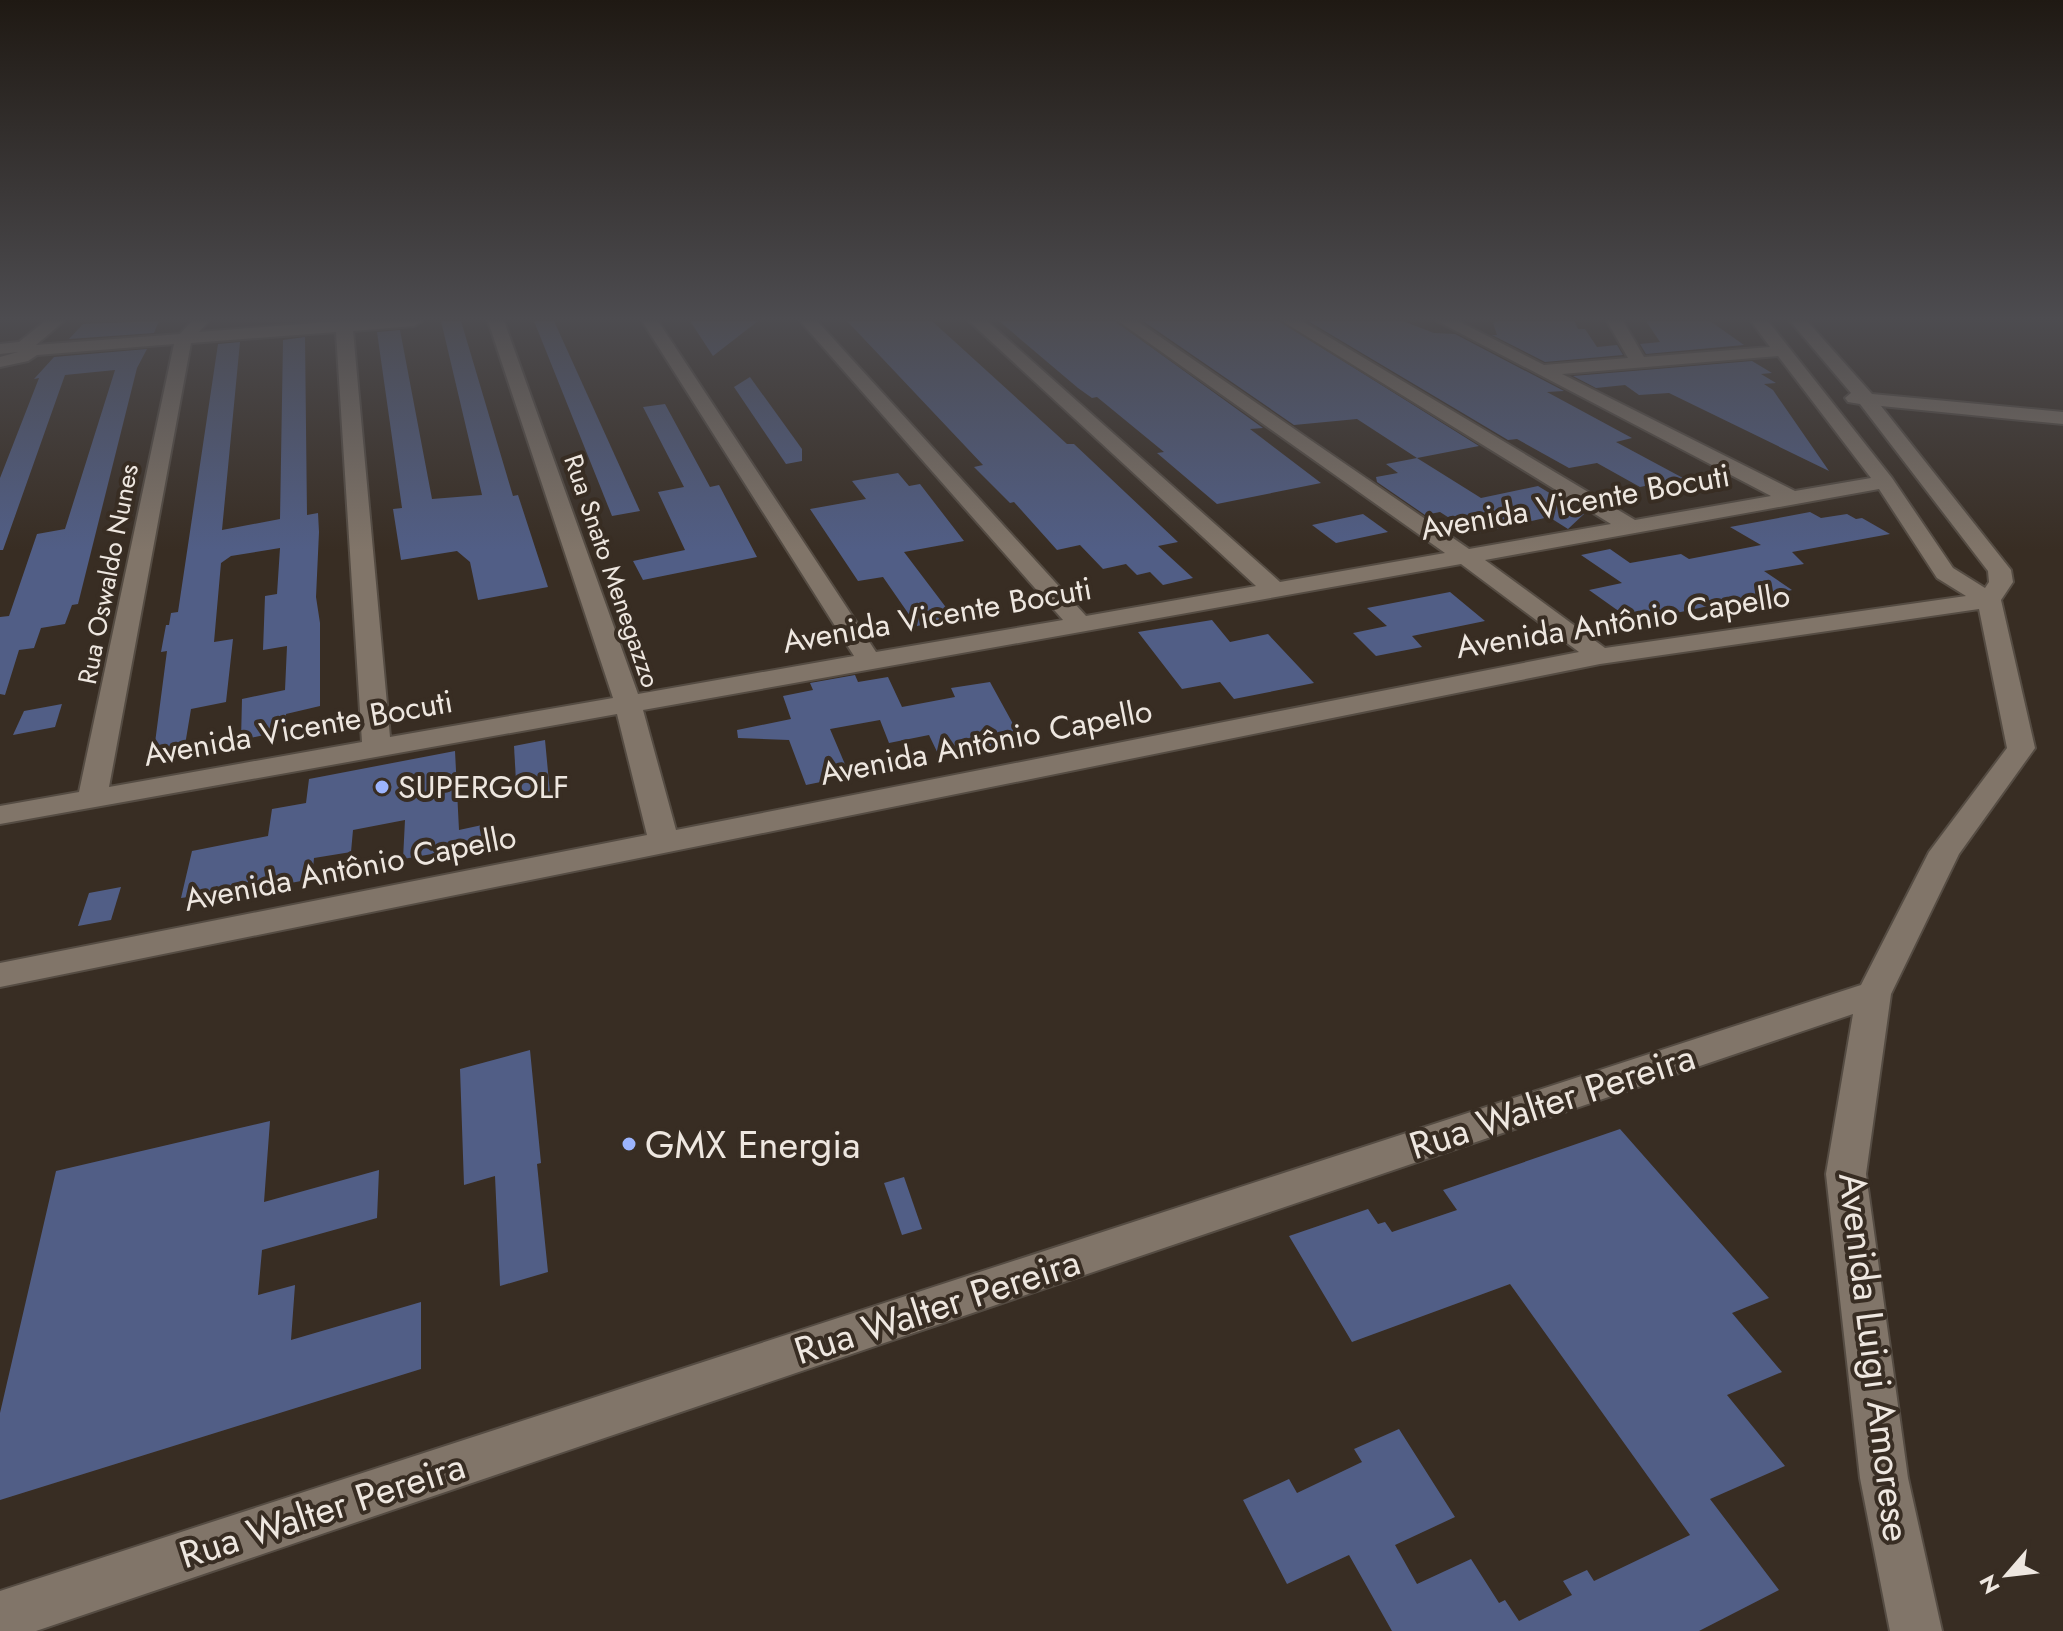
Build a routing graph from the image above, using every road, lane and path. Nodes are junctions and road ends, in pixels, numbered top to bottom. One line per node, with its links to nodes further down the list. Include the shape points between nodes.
1 (172, 397): 25 (street, Rua Oswaldo Nunes)
2 (351, 397): 24 (street)
3 (522, 397): 23 (street, Rua Snato Menegazzo)
4 (699, 397): 22 (street)
5 (876, 397): 20 (street)
6 (1061, 397): 18 (street)
7 (1236, 397): 17 (street)
8 (1416, 397): 16 (street)
9 (1593, 397): 15 (street)
10 (1817, 397): 14 (street)
11 (1846, 397): 12 (street)
12 (1866, 399): 13 (street); 19 (street, Avenida Luigi Amorese, via 1999,570 2001,582)
13 (2063, 418)
14 (1885, 482): 15 (street, Avenida Vicente Bocuti); 19 (street, via 1945,573)
15 (1792, 498): 16 (street, Avenida Vicente Bocuti)
16 (1632, 527): 17 (street, Avenida Vicente Bocuti)
17 (1465, 556): 18 (street, Avenida Vicente Bocuti); 21 (street)
18 (1275, 590): 20 (street, Avenida Vicente Bocuti)
19 (1989, 600): 21 (street, Avenida Antônio Capello); 29 (street, Avenida Luigi Amorese, via 2021,748 1945,852)
20 (1080, 624): 22 (street, Avenida Vicente Bocuti)
21 (1600, 656): 27 (street, Avenida Antônio Capello)
22 (870, 662): 23 (street, Avenida Vicente Bocuti)
23 (628, 704): 24 (street, Avenida Vicente Bocuti); 27 (street, Rua Snato Menegazzo)
24 (377, 749): 25 (street, Avenida Vicente Bocuti)
25 (92, 798): 26 (street, Avenida Vicente Bocuti)
26 (0, 815)
27 (664, 842): 28 (street, Avenida Antônio Capello)
28 (0, 975)
29 (1874, 994): 30 (street, Rua Walter Pereira); 31 (street, Avenida Luigi Amorese, via 1846,1174 1884,1478)
30 (0, 1617)
31 (1916, 1631)

